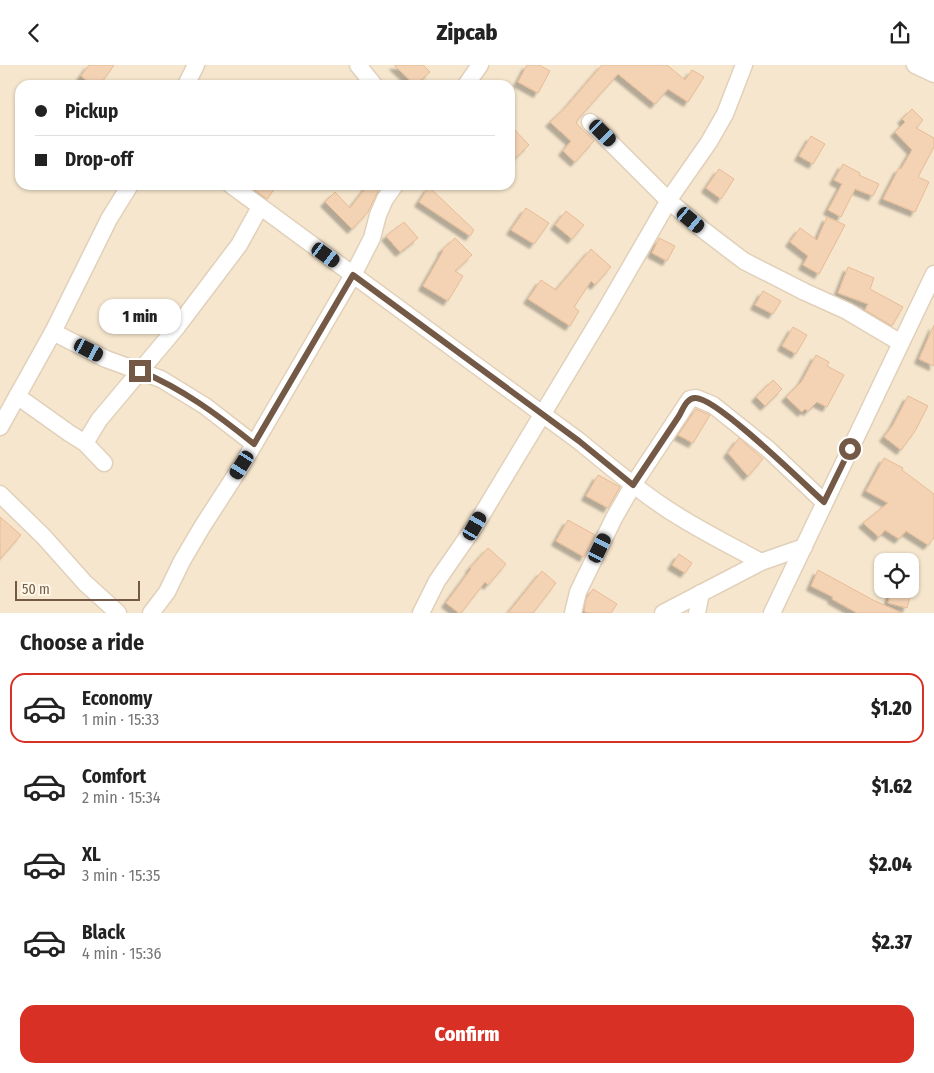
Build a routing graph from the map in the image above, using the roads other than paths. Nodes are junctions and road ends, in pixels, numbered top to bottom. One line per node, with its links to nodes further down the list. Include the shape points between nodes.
1 (196, 65): 7 (street)
2 (358, 65): 8 (street)
3 (480, 65): 9 (street)
4 (744, 65): 14 (street, via 725,114)
5 (915, 65): 6 (street)
6 (934, 74)
7 (188, 80)
8 (370, 80)
9 (470, 80)
10 (590, 122): 14 (street)
11 (127, 190): 18 (street)
12 (238, 190): 15 (street)
13 (392, 190): 17 (street)
14 (669, 201): 19 (street, via 744,261 847,311); 22 (street)
15 (260, 207): 17 (street); 20 (street, via 239,245)
16 (934, 274): 19 (street)
17 (353, 275): 22 (street); 25 (street)
18 (53, 332): 20 (street, via 106,359); 21 (street)
19 (901, 343): 29 (street)
20 (140, 371): 24 (street, via 99,420); 25 (street, via 161,379 205,406)
21 (17, 396): 23 (street); 24 (street)
22 (541, 415): 27 (street); 35 (street, via 475,526 437,581)
23 (0, 427)
24 (85, 443): 26 (street)
25 (254, 444): 34 (street)
26 (104, 463)
27 (633, 485): 29 (street, via 684,406 696,397 713,405 768,449); 31 (street, via 690,523); 36 (street, via 578,592)
28 (0, 494): 33 (street)
29 (824, 502): 30 (street)
30 (804, 547): 31 (street); 39 (street)
31 (761, 562): 32 (street)
32 (701, 593): 37 (street); 38 (street)
33 (118, 613)
34 (152, 613)
35 (421, 613)
36 (573, 613)
37 (662, 613)
38 (696, 613)
39 (772, 613)

